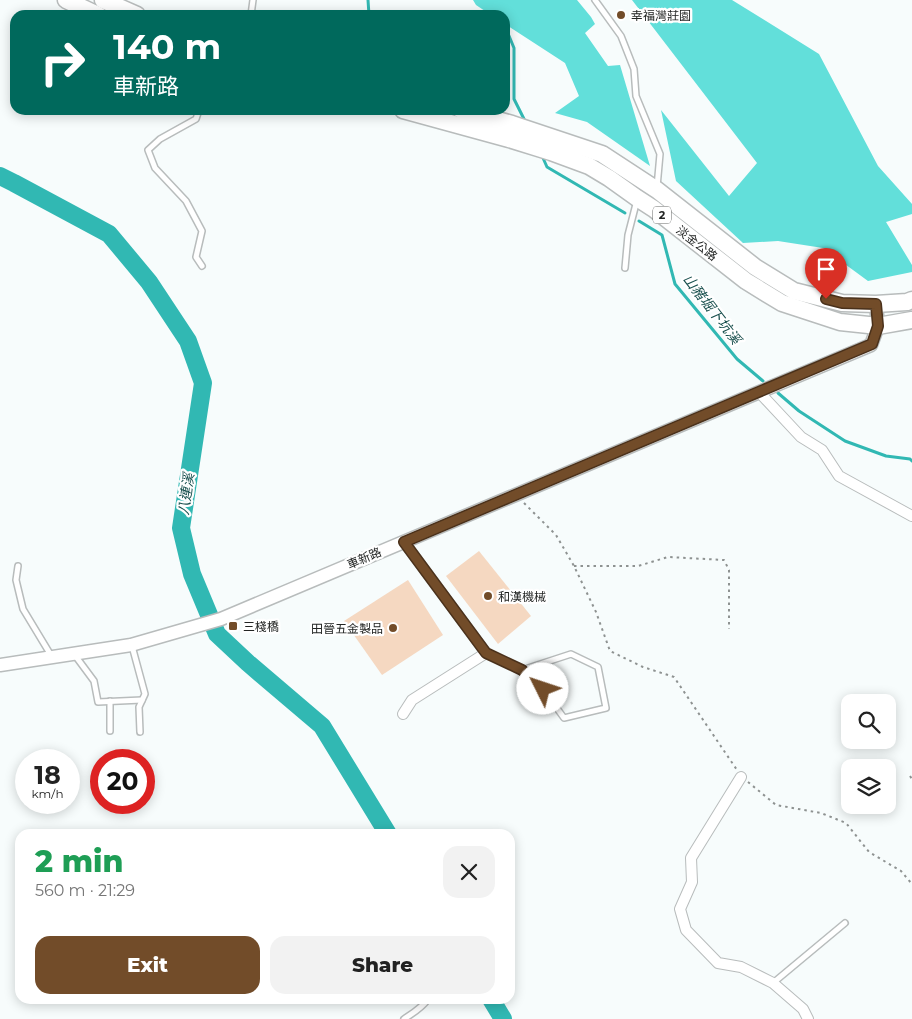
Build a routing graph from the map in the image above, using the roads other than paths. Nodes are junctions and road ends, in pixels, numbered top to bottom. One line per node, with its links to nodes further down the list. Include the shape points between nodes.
1 (66, 0): 4 (main road)
2 (104, 0): 5 (main road)
3 (595, 0): 9 (lane, via 621,36 634,69 636,96 660,154)
4 (87, 10)
5 (126, 10)
6 (197, 115): 11 (lane, via 148,150 155,168 186,200 202,231 196,257)
7 (421, 115): 10 (main road, 淡金公路 / 2, via 509,139 589,166)
8 (479, 115): 9 (main road, 淡金公路 / 2, via 602,154)
9 (657, 190): 14 (main road, 淡金公路 / 2, via 755,267 794,290 842,303)
10 (637, 198): 12 (lane, via 628,235); 16 (main road, 淡金公路 / 2, via 746,281 782,303 840,322)
11 (202, 266)
12 (625, 268)
13 (912, 300): 14 (main road, 淡金公路 / 2)
14 (876, 304): 16 (street)
15 (912, 320): 16 (main road, 淡金公路 / 2)
16 (878, 326): 17 (street, 車新路, via 872,344)
17 (759, 392): 18 (street, via 801,436 822,450 839,476); 19 (street, 車新路)
18 (912, 516)
19 (404, 542): 21 (street, 車新路, via 221,619); 22 (street)
20 (18, 566): 24 (lane, via 16,580 23,609)
21 (131, 645): 23 (street, 車新路); 27 (lane, via 145,694)
22 (486, 653): 26 (lane); 29 (street, via 412,700)
23 (73, 654): 24 (street, 車新路); 28 (lane, via 94,680 98,702)
24 (52, 657): 25 (street, 車新路)
25 (0, 665)
26 (522, 670): 26 (lane, via 543,689 564,718 606,708 598,667 571,654)
27 (142, 700): 28 (lane); 31 (lane, via 139,707)
28 (110, 701): 30 (lane)
29 (403, 714)
30 (110, 731)
31 (140, 732)
32 (741, 777): 34 (street, via 691,858 692,882 680,909 686,930 718,963 741,967)
33 (845, 923): 34 (lane)
34 (773, 983): 37 (street, via 802,1009)
35 (424, 1004): 36 (lane)
36 (404, 1019)
37 (808, 1019)

